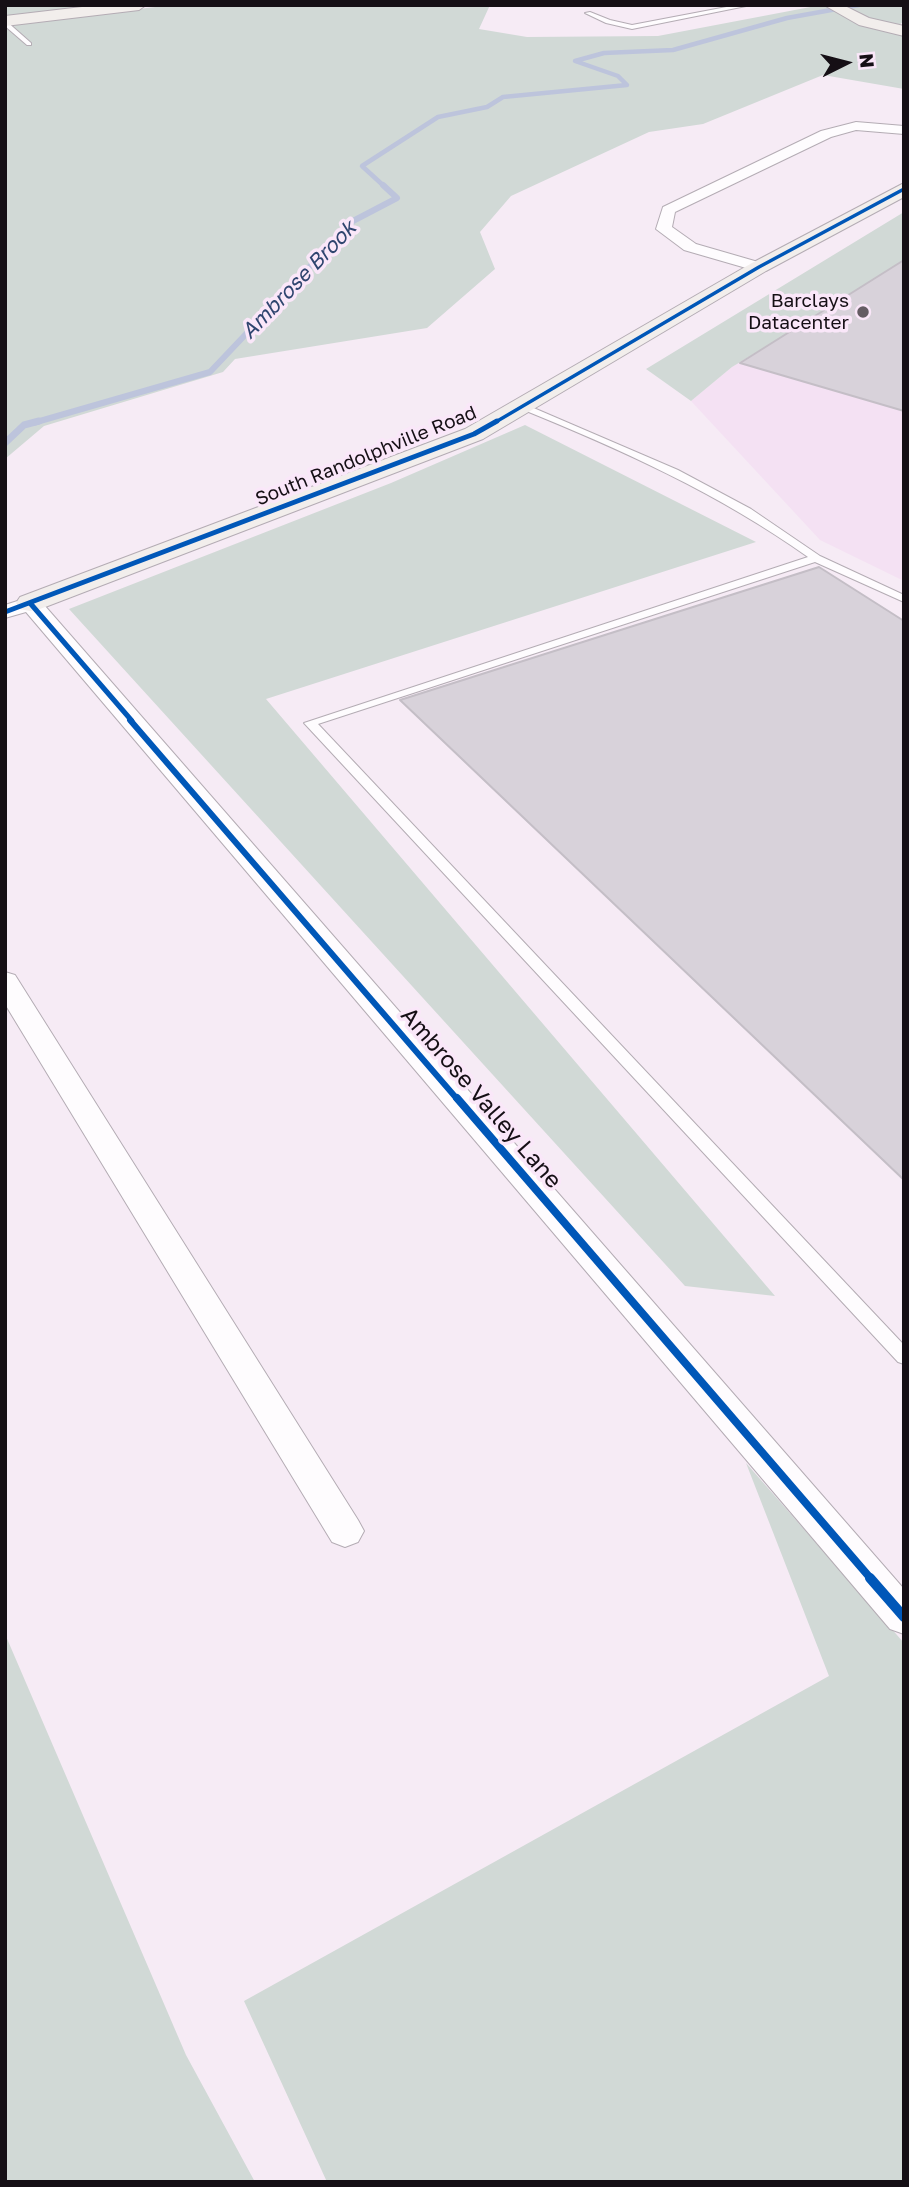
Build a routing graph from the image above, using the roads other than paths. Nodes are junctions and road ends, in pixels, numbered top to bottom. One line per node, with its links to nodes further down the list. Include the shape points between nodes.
1 (139, 5): 5 (street)
2 (747, 5): 4 (lane, via 632,27)
3 (837, 8): 6 (street, via 872,24)
4 (589, 13)
5 (5, 22): 7 (lane)
6 (904, 31)
7 (29, 44)
8 (904, 130): 10 (street, via 856,126 826,134 667,210 664,229 690,247)
9 (904, 189): 10 (street, South Randolphville Road)
10 (759, 267): 11 (street, South Randolphville Road)
11 (522, 406): 12 (lane, via 634,452 752,514); 14 (street, South Randolphville Road, via 474,434)
12 (816, 558): 13 (lane); 16 (lane, via 310,723)
13 (904, 599)
14 (18, 608): 18 (street, Ambrose Valley Lane)
15 (5, 981): 17 (street)
16 (904, 1357)
17 (345, 1531)
18 (904, 1617)

